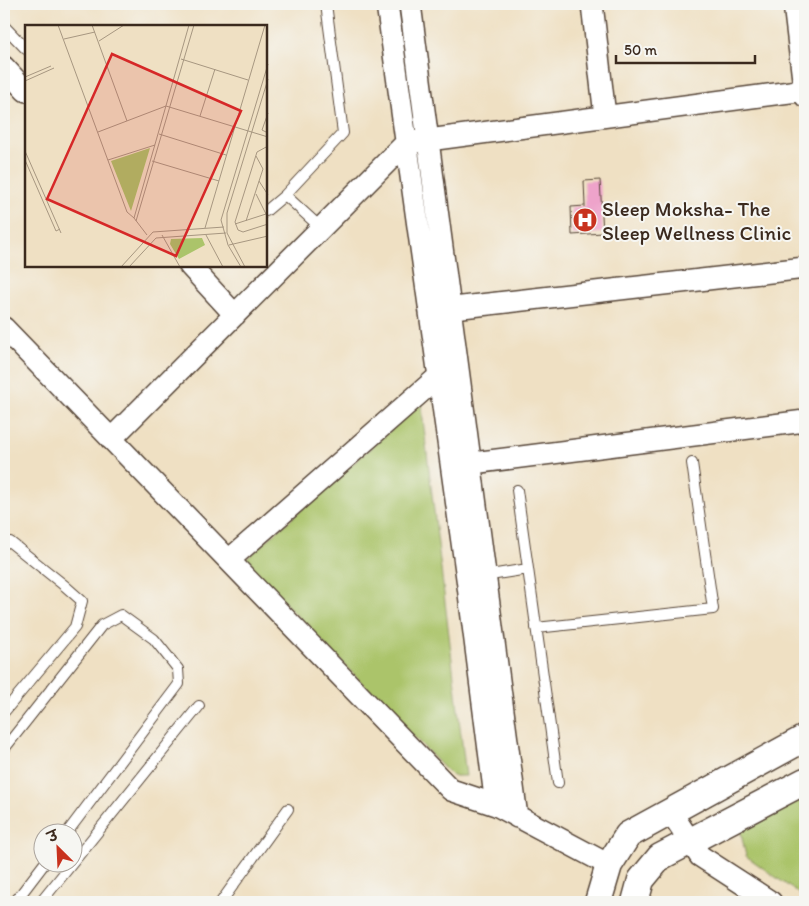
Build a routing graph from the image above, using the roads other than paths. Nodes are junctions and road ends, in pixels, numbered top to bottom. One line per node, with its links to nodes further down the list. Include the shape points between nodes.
1 (326, 4): 14 (lane, via 343,133)
2 (386, 4): 13 (street)
3 (410, 4): 12 (street)
4 (592, 4): 11 (street)
5 (794, 4): 10 (street)
6 (4, 26): 7 (lane)
7 (25, 48)
8 (4, 67): 9 (street)
9 (25, 90)
10 (805, 92): 11 (street)
11 (605, 116): 12 (street)
12 (428, 140): 13 (street); 19 (street)
13 (406, 143): 16 (street); 20 (street)
14 (285, 195): 15 (lane); 16 (lane)
15 (268, 209)
16 (322, 228): 21 (street)
17 (192, 268): 21 (street)
18 (805, 268): 19 (street)
19 (450, 308): 20 (street); 27 (street)
20 (429, 311): 23 (street)
21 (235, 315): 25 (street)
22 (4, 328): 25 (street)
23 (438, 378): 28 (street); 31 (street)
24 (805, 421): 27 (street)
25 (111, 439): 31 (street)
26 (692, 462): 34 (lane, via 713,609)
27 (471, 463): 28 (street); 33 (street)
28 (450, 466): 33 (street)
29 (517, 490): 32 (lane)
30 (4, 542): 36 (lane, via 10,542 82,601 75,627)
31 (229, 560): 41 (street, via 451,790)
32 (528, 569): 33 (lane); 34 (lane)
33 (476, 577): 41 (street); 44 (street)
34 (536, 628): 40 (lane)
35 (199, 706): 50 (lane)
36 (4, 712)
37 (805, 738): 43 (street)
38 (4, 749): 45 (lane, via 102,625 121,615 154,639 178,669 179,684)
39 (805, 781): 46 (street)
40 (558, 783)
41 (496, 806): 44 (street)
42 (288, 809): 51 (lane)
43 (670, 811): 46 (street); 47 (street, via 628,835)
44 (517, 817): 47 (street)
45 (74, 824)
46 (690, 842): 53 (street, via 660,857 641,880); 54 (street, via 700,856)
47 (609, 865): 52 (street)
48 (36, 874): 49 (lane)
49 (15, 902)
50 (44, 902)
51 (220, 902)
52 (598, 902)
53 (635, 902)
54 (771, 902)

